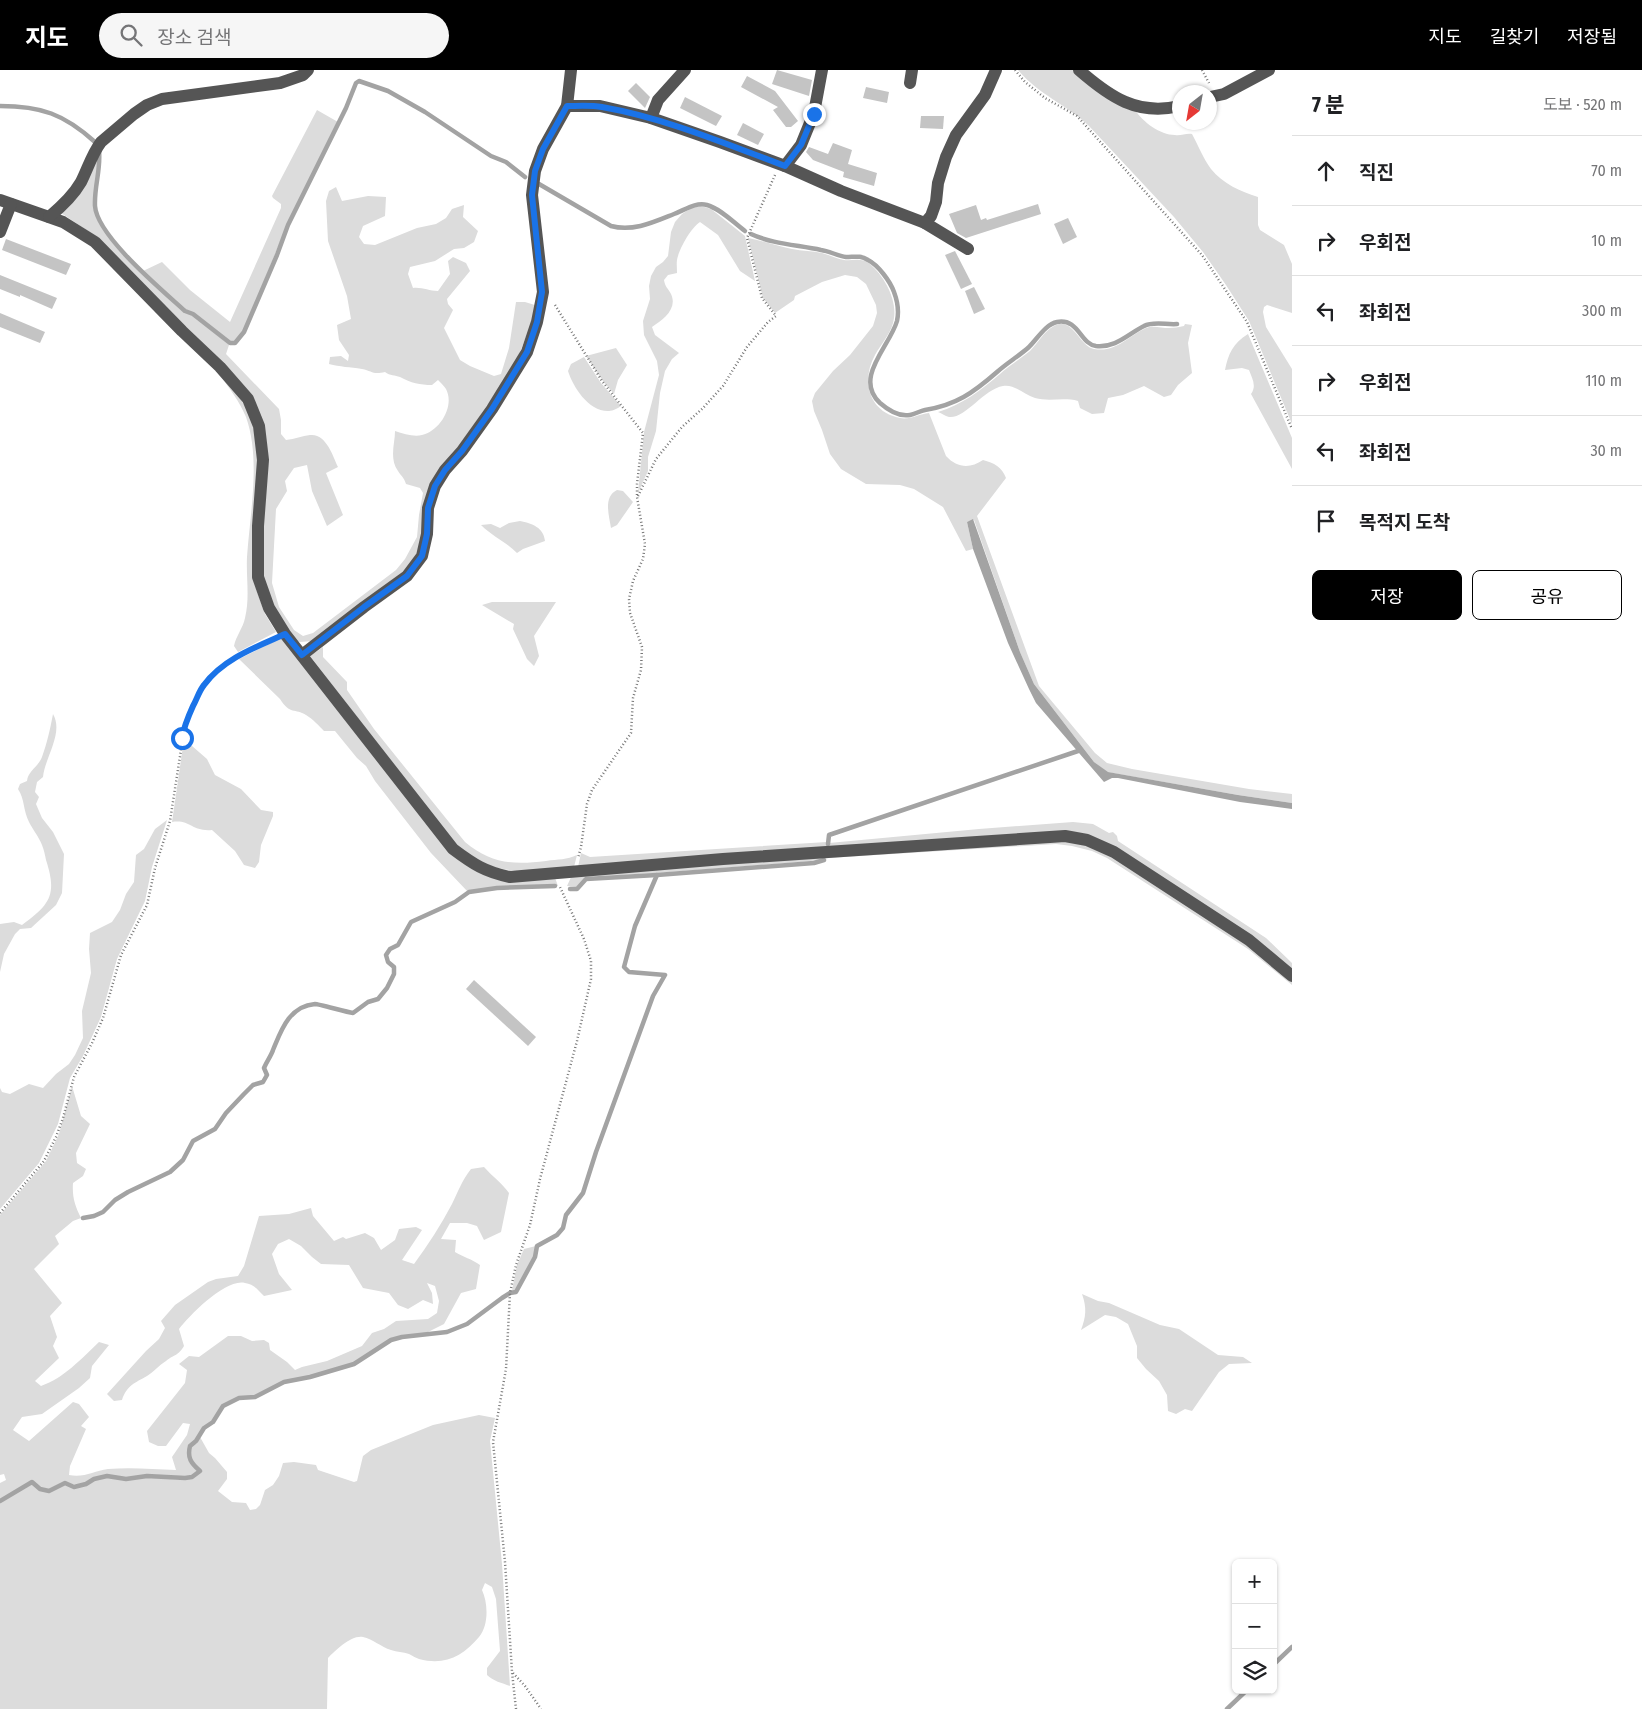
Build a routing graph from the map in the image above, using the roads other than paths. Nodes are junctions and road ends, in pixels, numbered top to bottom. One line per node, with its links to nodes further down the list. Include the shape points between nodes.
1 (308, 70): 16 (street, via 280,83 162,99 147,105 102,142 73,194)
2 (572, 70): 11 (street)
3 (684, 70): 13 (street, via 658,100)
4 (822, 70): 14 (street, via 814,114 801,145)
5 (912, 70): 9 (street)
6 (996, 70): 17 (street, via 985,95 956,135 946,156 932,216)
7 (1079, 70): 12 (street, via 1126,104 1161,110)
8 (1269, 70): 10 (street)
9 (910, 83)
10 (1217, 96)
11 (567, 106): 13 (street, via 600,106); 20 (street, via 543,149 535,171 532,195 542,292 527,352 492,409 435,486 428,508 422,556 407,576)
12 (1172, 108)
13 (651, 118): 14 (street)
14 (783, 166): 17 (street)
15 (6, 202): 16 (street); 18 (street)
16 (49, 217): 20 (street, via 94,242 248,399 259,426 263,460 258,576 269,608)
17 (925, 223): 19 (street)
18 (0, 232)
19 (968, 249)
20 (302, 655): 21 (street, via 453,849 492,874 510,877 1064,836 1087,840 1114,852 1249,940)
21 (1292, 976)

